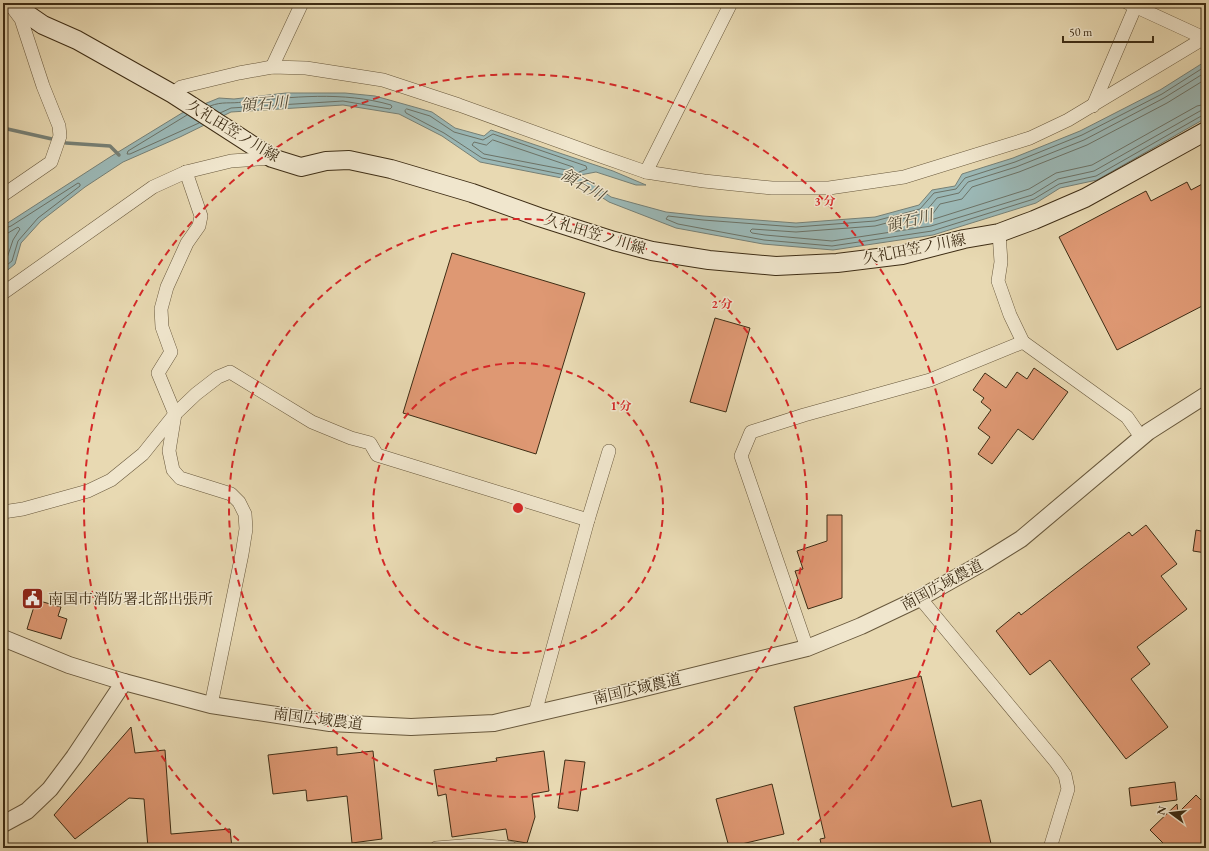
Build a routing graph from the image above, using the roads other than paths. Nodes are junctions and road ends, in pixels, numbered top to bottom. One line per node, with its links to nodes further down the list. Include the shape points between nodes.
1 (10, 3): 7 (main road, 久礼田笠ノ川線, via 43,24 77,40); 13 (street, via 21,19 59,126 60,136 51,162)
2 (302, 3): 6 (street)
3 (731, 3): 12 (street)
4 (1133, 4): 5 (street); 8 (street)
5 (1205, 38): 8 (street)
6 (272, 67): 7 (street, via 181,86); 12 (street, via 306,68 384,80 459,104)
7 (176, 96): 10 (main road, 久礼田笠ノ川線)
8 (1093, 106): 12 (street, via 1030,138 904,177 829,188 772,188)
9 (1206, 132): 14 (main road, 久礼田笠ノ川線, via 1084,198 1034,220)
10 (266, 155): 11 (street); 14 (main road, 久礼田笠ノ川線, via 301,168 326,161 349,160 472,193 614,241 652,251 709,260 776,266 837,263 902,255)
11 (186, 172): 15 (street, via 153,187); 18 (street, via 201,216 199,226 187,243 167,287 161,309 162,327 171,352 158,372)
12 (646, 172)
13 (3, 194)
14 (998, 232): 16 (street, via 1001,262 998,281 1010,315)
15 (3, 293)
16 (1024, 342): 19 (street, via 1127,417); 25 (street, via 930,380 751,432 741,456)
17 (1206, 395): 19 (street, 南国広域農道)
18 (175, 414): 21 (street, via 143,454 111,480 88,491); 22 (street, via 218,377 230,372 312,422 370,443 377,455); 27 (street, via 169,451 173,470 180,478 231,494 239,502 246,529)
19 (1141, 437): 23 (street, 南国広域農道, via 1022,539)
20 (609, 451): 22 (street)
21 (3, 512)
22 (588, 520): 28 (street)
23 (920, 598): 25 (street, 南国広域農道); 32 (street, via 1065,775 1068,789)
24 (3, 638): 26 (street, 南国広域農道, via 69,665)
25 (807, 648): 28 (street, 南国広域農道)
26 (124, 682): 27 (street, 南国広域農道); 29 (street, via 50,789 27,811)
27 (211, 705): 28 (street, 南国広域農道, via 330,723 411,727 494,723)
28 (535, 713)
29 (3, 824)
30 (436, 848): 31 (street, via 475,845)
31 (511, 848)
32 (1050, 848)

